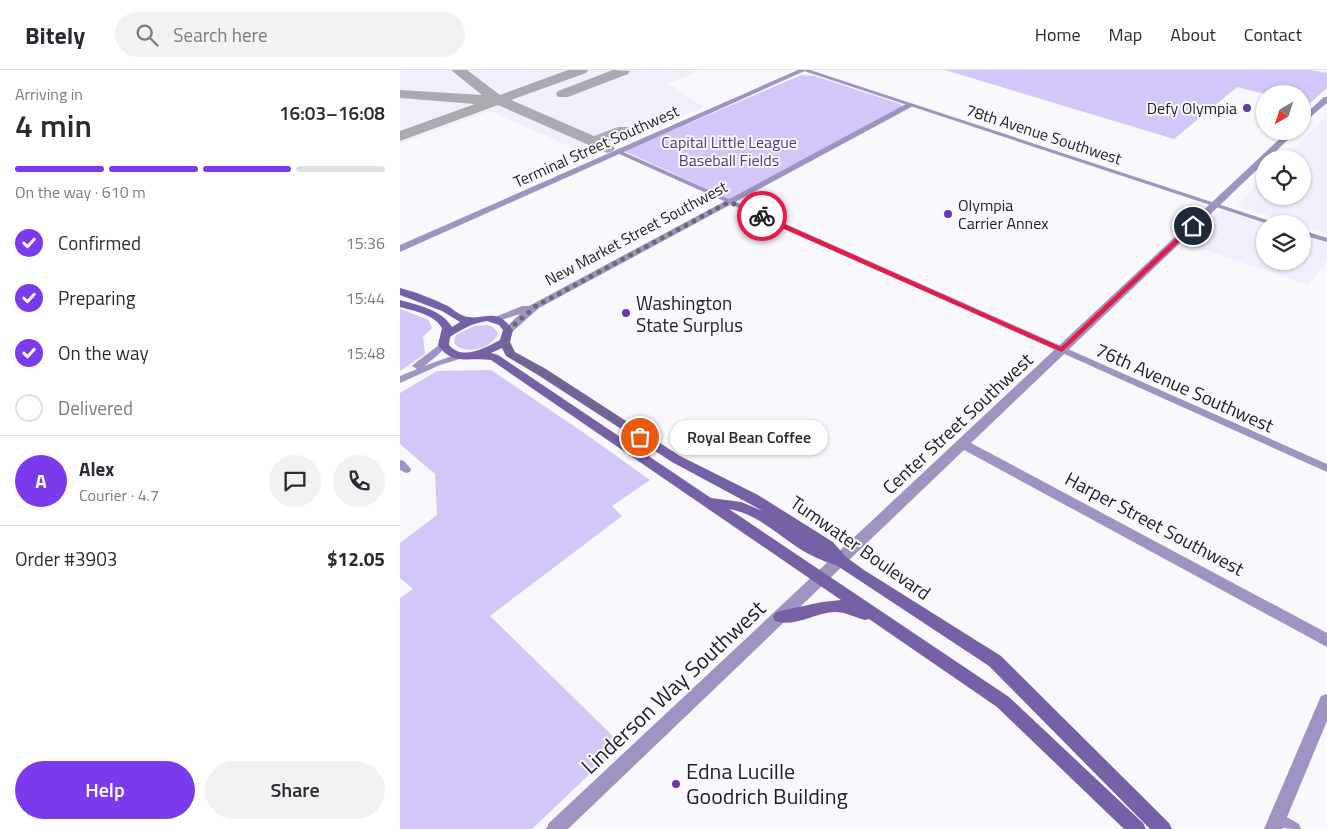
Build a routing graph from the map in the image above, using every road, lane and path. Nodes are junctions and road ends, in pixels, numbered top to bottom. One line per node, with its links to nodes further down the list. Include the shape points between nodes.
1 (804, 70): 3 (street, 78th Avenue Southwest); 6 (street, Terminal Street Southwest)
2 (1327, 99): 4 (street)
3 (911, 105): 7 (street, New Market Street Southwest); 8 (street, 78th Avenue Southwest)
4 (1311, 114)
5 (1284, 140): 8 (street, Center Street Southwest)
6 (619, 152): 7 (street, 76th Avenue Southwest); 12 (street, Terminal Street Southwest)
7 (729, 202): 15 (street, New Market Street Southwest); 20 (street, 76th Avenue Southwest)
8 (1216, 204): 9 (street, 78th Avenue Southwest); 20 (street, Center Street Southwest)
9 (1256, 217)
10 (1311, 235): 11 (street)
11 (1327, 240)
12 (400, 250)
13 (400, 291): 17 (main road, via 461,318)
14 (400, 303): 19 (main road, via 438,317 446,324)
15 (536, 306): 16 (street, New Market Street Southwest); 18 (street, New Market Street Southwest)
16 (495, 319): 17 (main road); 18 (main road, Tumwater Boulevard, via 506,325)
17 (476, 320): 19 (main road)
18 (506, 336): 21 (main road); 27 (main road, Tumwater Boulevard, via 510,354 676,459 753,498 828,546)
19 (445, 340): 22 (main road, via 448,352); 23 (street, via 430,358)
20 (1062, 350): 24 (street, Center Street Southwest); 25 (street, 76th Avenue Southwest)
21 (477, 355): 22 (main road); 26 (main road, via 494,357)
22 (460, 356): 23 (street)
23 (400, 378)
24 (963, 444): 27 (street, Center Street Southwest); 31 (street, Harper Street Southwest)
25 (1327, 468)
26 (709, 502): 27 (main road, via 743,507 823,557); 28 (main road)
27 (841, 561): 28 (street, Center Street Southwest); 36 (main road, Tumwater Boulevard, via 995,661)
28 (822, 578): 29 (main road); 30 (street, Linderson Way Southwest)
29 (875, 614): 30 (main road, via 866,615 847,606 829,605); 35 (main road, via 1003,702)
30 (780, 617): 34 (street, Linderson Way Southwest)
31 (1327, 640)
32 (1327, 701): 33 (street)
33 (1272, 825): 37 (street)
34 (555, 829)
35 (1137, 829)
36 (1163, 829)
37 (1294, 829)

